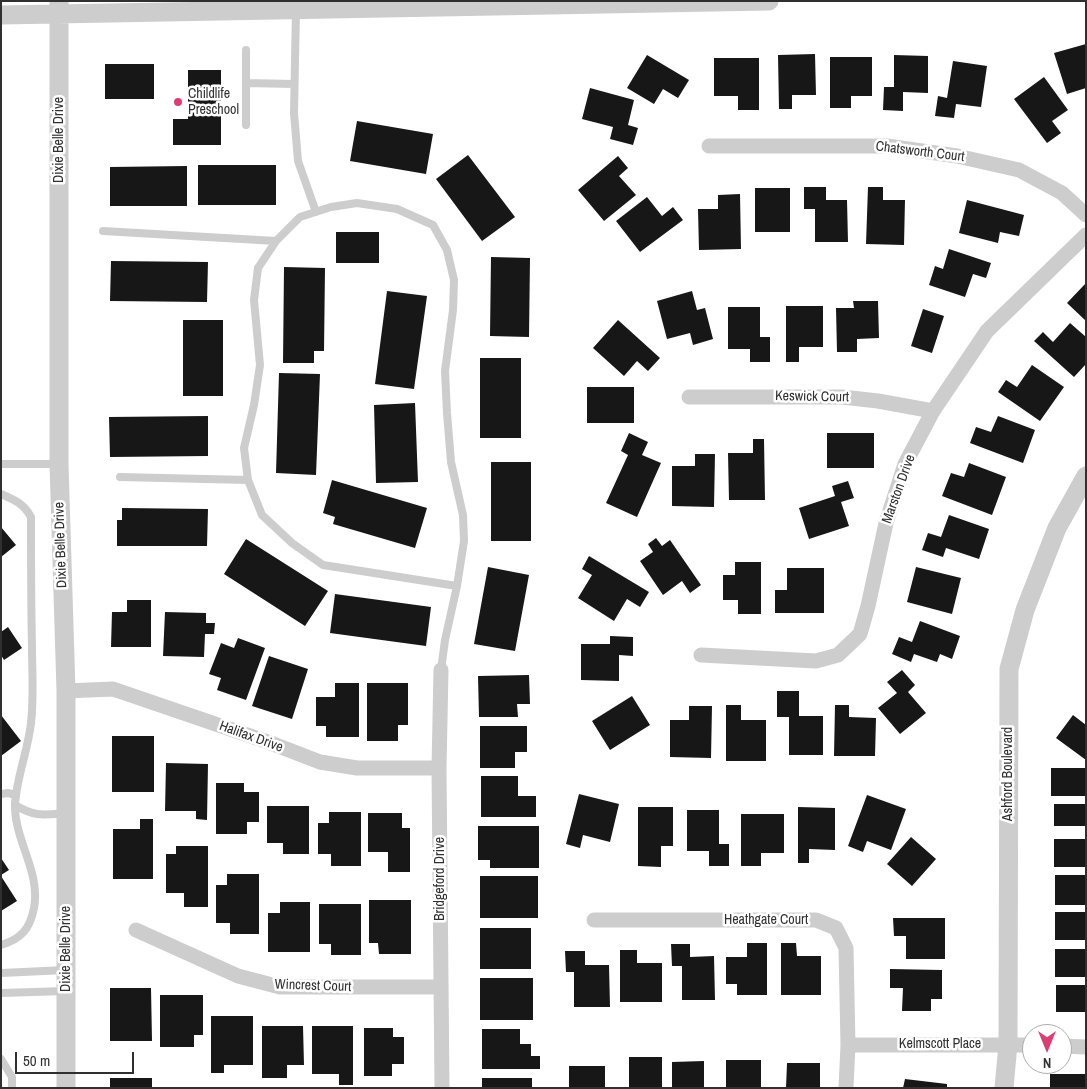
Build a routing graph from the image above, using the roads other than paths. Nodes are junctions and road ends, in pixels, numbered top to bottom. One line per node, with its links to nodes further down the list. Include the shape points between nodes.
1 (769, 1): 3 (street)
2 (598, 3): 3 (street); 5 (street)
3 (622, 3)
4 (59, 7): 5 (street); 6 (street); 20 (street, Dixie Belle Drive)
5 (296, 10): 9 (lane)
6 (1, 14)
7 (246, 50): 8 (lane)
8 (246, 83): 9 (lane); 10 (lane)
9 (294, 84): 12 (lane, via 298,161)
10 (246, 125)
11 (709, 146): 13 (street, Chatsworth Court, via 887,146 957,156 1019,170 1062,193)
12 (316, 212): 16 (lane, via 300,217); 25 (lane, via 357,203 397,209 433,225 447,250 454,280 444,371 450,462 463,515 464,541)
13 (1085, 212)
14 (103, 231): 16 (lane)
15 (1086, 235): 18 (street, Marston Drive, via 987,331)
16 (276, 240): 23 (lane, via 258,268 254,300 260,365 244,448)
17 (689, 397): 18 (street, Keswick Court, via 842,397)
18 (933, 410): 26 (street, Marston Drive, via 906,464 888,515 860,634 838,656 816,662)
19 (1, 464): 20 (lane)
20 (59, 464): 28 (street, Dixie Belle Drive)
21 (1086, 476): 42 (street, Ashford Boulevard, via 1057,528 1025,610 1009,669)
22 (120, 477): 23 (lane)
23 (248, 480): 25 (lane, via 262,515 292,543 324,565)
24 (1, 494): 31 (lane, via 19,501 30,517 32,701 29,738)
25 (456, 586): 27 (lane)
26 (701, 656)
27 (441, 670): 29 (street, Bridgeford Drive)
28 (66, 691): 29 (street, Halifax Drive, via 113,689 320,762 357,768); 33 (street, Dixie Belle Drive)
29 (439, 768): 39 (street, Bridgeford Drive)
30 (1, 794): 31 (lane)
31 (16, 795): 32 (lane)
32 (15, 805): 33 (lane, via 38,815); 36 (lane, via 16,822 35,890 34,907 26,931 17,939)
33 (66, 813): 37 (street, Dixie Belle Drive)
34 (594, 920): 43 (street, Heathgate Court, via 816,920 836,928 846,948)
35 (136, 930): 39 (street, Wincrest Court, via 238,976 280,987)
36 (1, 945)
37 (66, 970): 38 (lane); 40 (street, Dixie Belle Drive)
38 (1, 973)
39 (441, 987): 50 (street, Bridgeford Drive)
40 (66, 990): 41 (lane); 49 (street, Dixie Belle Drive)
41 (1, 993)
42 (1008, 1044): 43 (street, Kelmscott Place); 44 (street, Kelmscott Place); 52 (street, Ashford Boulevard)
43 (848, 1045): 51 (street, Heathgate Court)
44 (1022, 1045)
45 (1072, 1046): 46 (street)
46 (1086, 1047)
47 (1, 1059): 48 (lane, via 12,1077)
48 (12, 1088)
49 (66, 1088)
50 (442, 1088)
51 (846, 1088)
52 (1004, 1088)

